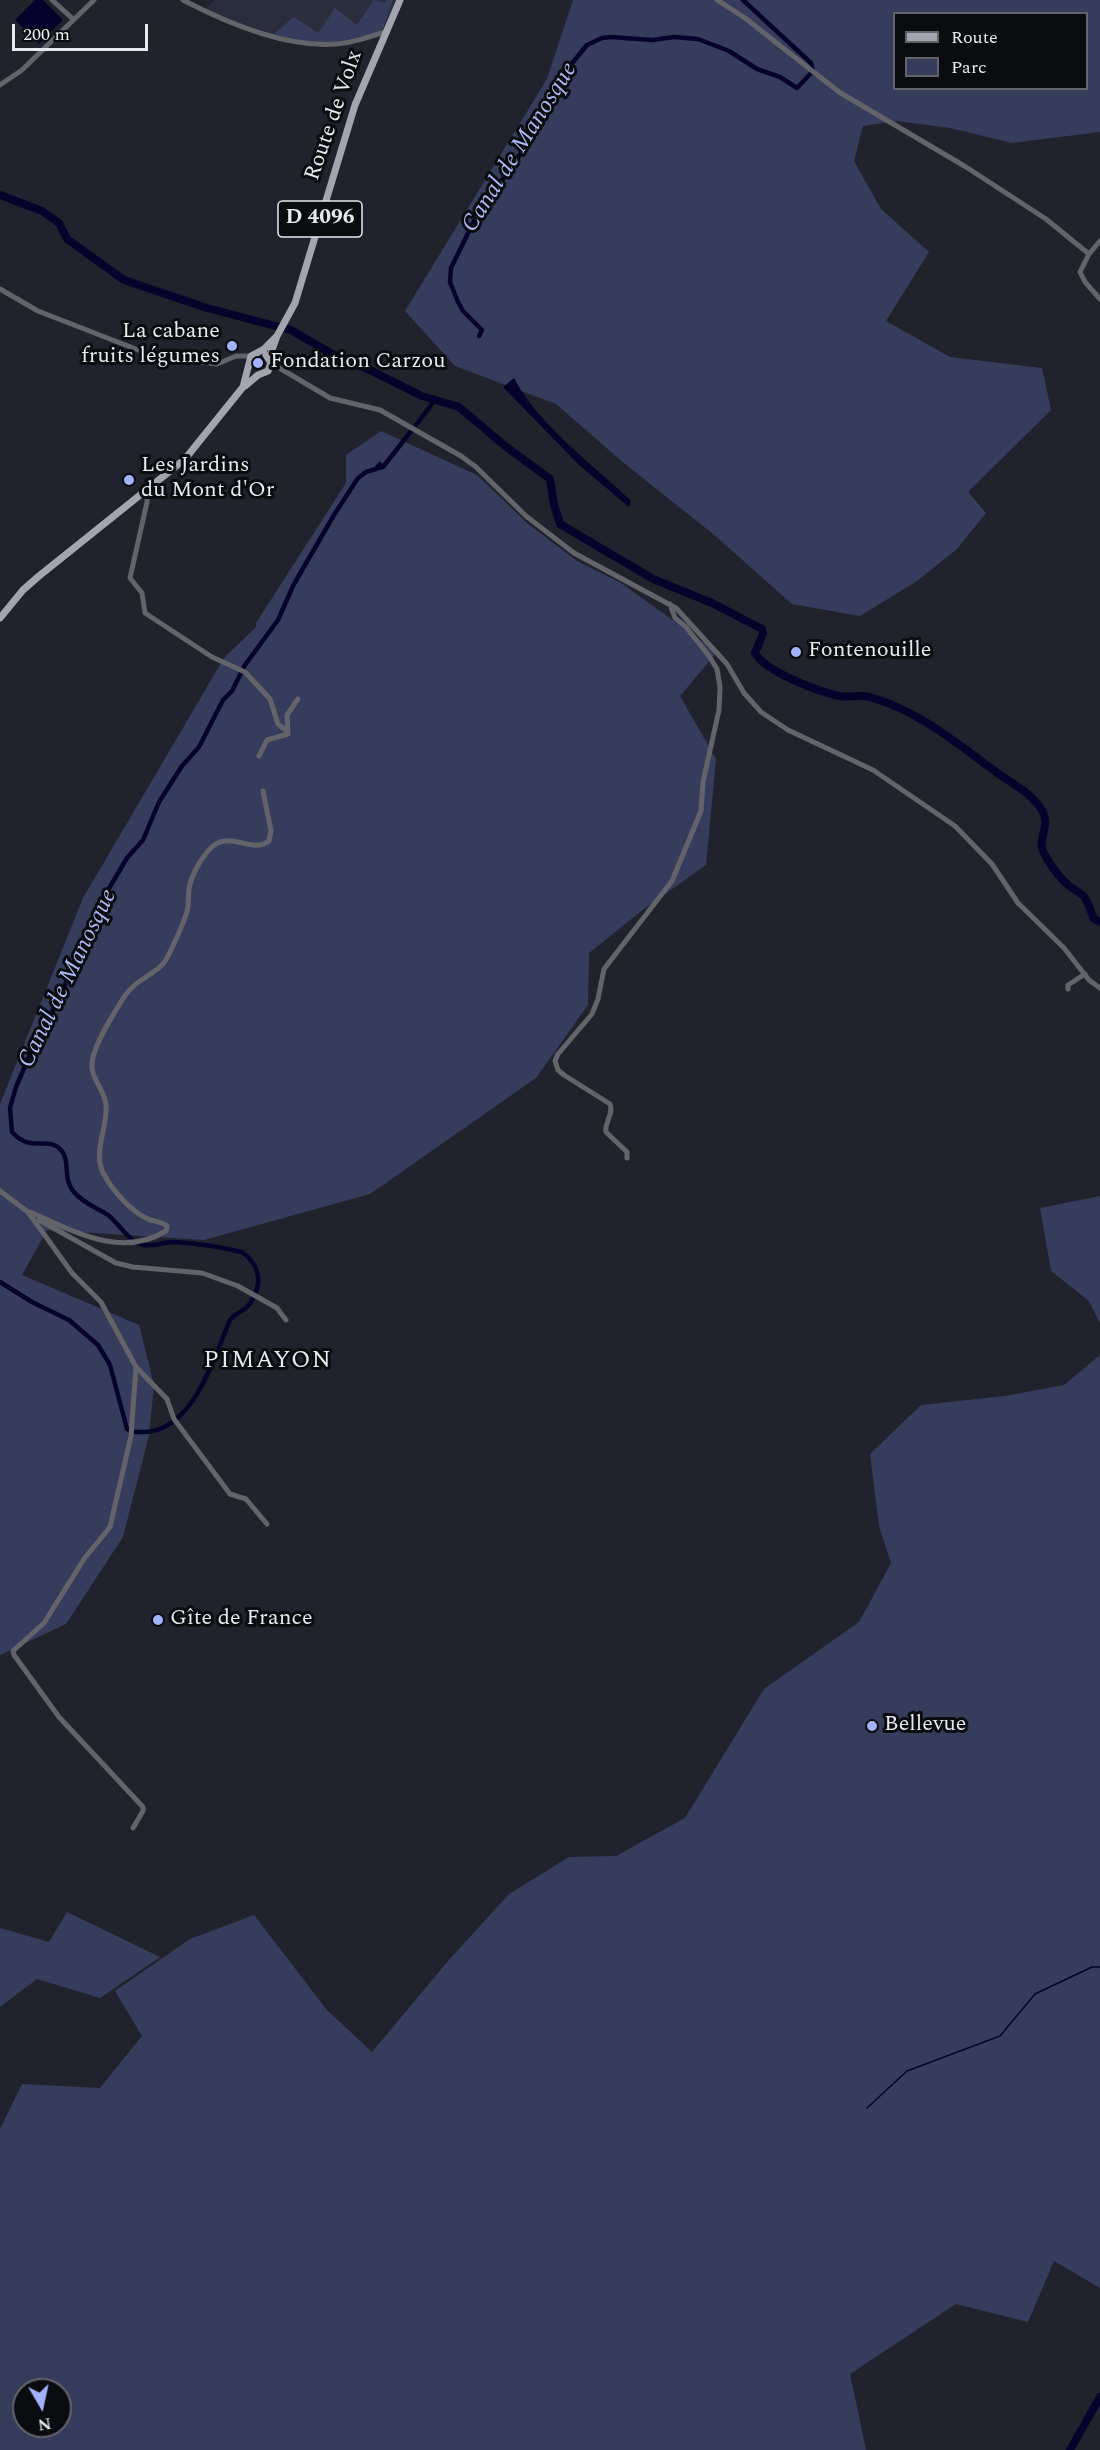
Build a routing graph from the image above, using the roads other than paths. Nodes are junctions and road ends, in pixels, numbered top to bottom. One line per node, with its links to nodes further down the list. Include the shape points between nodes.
1 (52, 0): 6 (street)
2 (94, 0): 6 (street)
3 (183, 0): 7 (street, via 232,24 302,42 330,45)
4 (399, 0): 7 (main road, Route de Volx / D 4096)
5 (717, 0): 10 (street, via 853,102 923,140 1041,216)
6 (73, 19): 8 (street, via 22,70)
7 (385, 32): 13 (main road, Route de Volx / D 4096, via 348,124 290,315)
8 (0, 85)
9 (1100, 241): 10 (street)
10 (1089, 254): 12 (street, via 1080,274)
11 (0, 289): 15 (street, via 38,311 151,355 218,364)
12 (1100, 299)
13 (277, 336): 14 (main road, Route de Volx / D 4096); 17 (main road, Route de Volx / D 4096)
14 (259, 353): 16 (main road); 17 (main road)
15 (239, 356): 16 (street); 18 (street)
16 (251, 356): 18 (main road)
17 (270, 361): 19 (street); 20 (main road, Route de Volx)
18 (248, 366): 20 (main road); 21 (main road)
19 (285, 373): 20 (street); 23 (street, via 332,399 371,406 452,450 574,554)
20 (262, 374): 21 (main road)
21 (243, 387): 22 (main road, via 194,449)
22 (147, 492): 24 (main road, via 39,576); 26 (street, via 130,578 142,595 145,613 212,657 243,670 270,699 278,724)
23 (670, 604): 29 (street, via 709,642 761,712 788,730 873,770 955,826 997,870 1018,903 1064,948); 32 (street, via 675,618 717,669 720,687 701,811 672,881 604,969 592,1014 555,1061 564,1075 610,1104 612,1113 606,1129 627,1152)
24 (0, 617)
25 (298, 699): 26 (street, via 287,715)
26 (288, 732): 27 (street, via 267,740)
27 (259, 756)
28 (263, 791): 34 (street, via 270,839 261,845 220,842 209,850 191,878 187,912 166,960 127,993 93,1058 92,1070 106,1105 99,1156 103,1173 138,1213 167,1226 165,1232 120,1244 83,1236)
29 (1084, 974): 30 (street); 31 (street)
30 (1100, 988)
31 (1068, 989)
32 (627, 1158)
33 (0, 1191): 34 (street)
34 (28, 1212): 35 (street, via 110,1261 208,1275 258,1297 277,1308); 36 (street, via 72,1273 101,1302)
35 (286, 1320)
36 (136, 1367): 37 (street, via 167,1399 176,1420 230,1494 246,1499); 38 (street, via 131,1433 110,1527 44,1623 13,1651 59,1717 143,1806)
37 (266, 1523)
38 (133, 1828)

